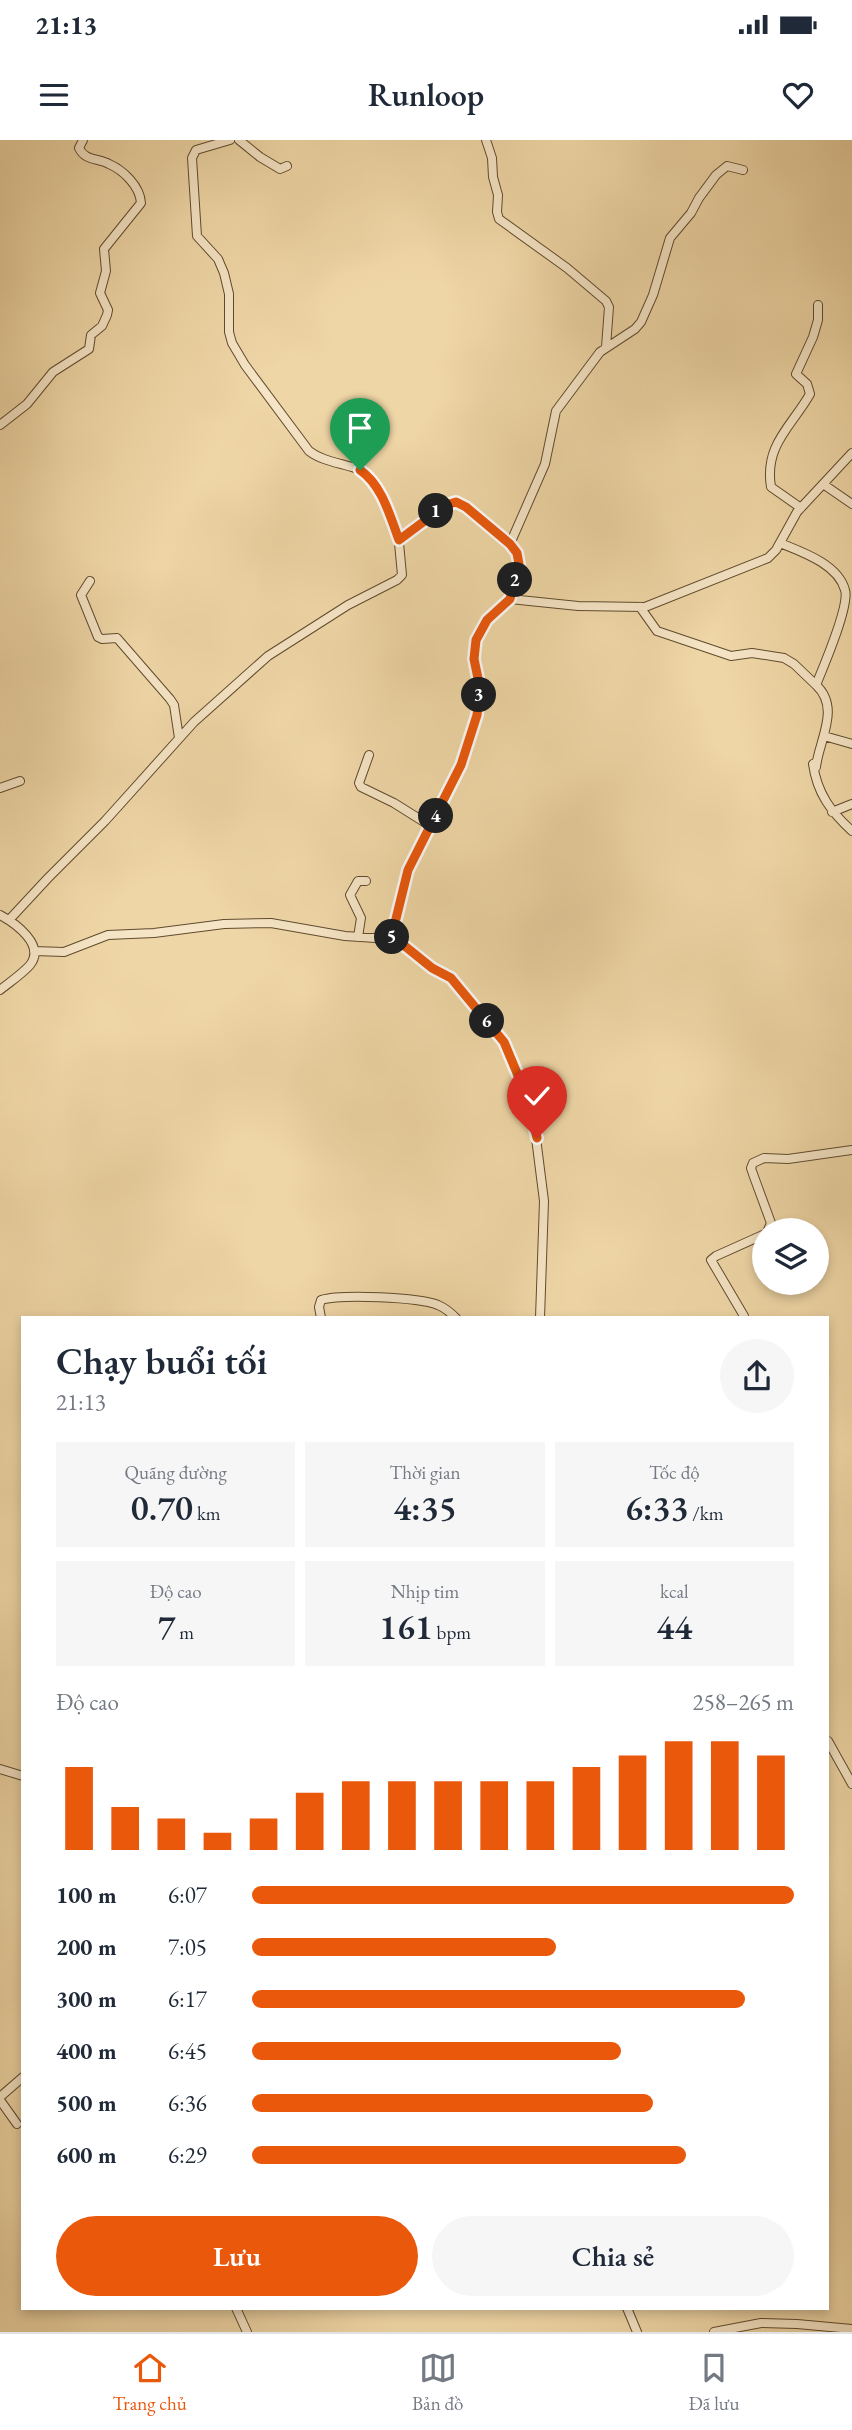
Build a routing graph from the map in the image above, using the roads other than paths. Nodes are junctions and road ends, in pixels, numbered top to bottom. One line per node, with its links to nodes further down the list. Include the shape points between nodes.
1 (83, 140): 9 (street, via 81,153 123,173 138,189 141,203 104,249 106,271 100,298 108,310 106,321 90,335 89,349 53,372 27,404)
2 (230, 140): 14 (street, via 196,150 192,158 197,236 224,272 232,343 309,452 365,473 384,500)
3 (239, 140): 5 (street, via 273,166)
4 (486, 140): 8 (street, via 499,219 606,301)
5 (287, 166)
6 (743, 170): 8 (street, via 727,166 710,183 670,238 646,313 635,329)
7 (818, 305): 13 (street, via 813,337 796,374 810,394 778,439 770,472 771,487)
8 (606, 347): 16 (street, via 556,411 545,464)
9 (0, 425)
10 (852, 453): 11 (street)
11 (823, 484): 12 (street); 13 (street)
12 (852, 504)
13 (801, 508): 15 (street)
14 (399, 540): 16 (street, via 456,502); 23 (street, via 402,575 397,580 268,656)
15 (780, 543): 18 (street, via 819,560); 20 (street, via 768,558)
16 (510, 544): 19 (street, via 519,564)
17 (90, 581): 23 (street, via 81,595 98,637 117,638 170,699)
18 (849, 591): 21 (street)
19 (510, 599): 20 (street); 30 (street, via 487,620 476,640 477,715 461,765)
20 (640, 607): 21 (street, via 657,631 731,656 752,653 784,658)
21 (816, 685): 22 (street, via 828,705)
22 (824, 736): 24 (street); 29 (street, via 816,767 813,764 817,785)
23 (179, 738): 34 (street)
24 (852, 744)
25 (369, 755): 30 (street, via 360,786)
26 (20, 780): 27 (street)
27 (0, 788)
28 (852, 804): 29 (street)
29 (832, 812): 31 (street)
30 (429, 825): 36 (street, via 405,880)
31 (852, 831)
32 (366, 881): 35 (street, via 358,881 350,895 361,918)
33 (0, 915): 34 (street)
34 (9, 920): 37 (street, via 28,937)
35 (358, 937): 36 (street); 37 (street, via 271,923 224,924 108,935 64,952)
36 (391, 939): 44 (street, via 451,978 510,1052 527,1097 541,1164 544,1213)
37 (34, 951): 38 (street, via 29,966)
38 (0, 990)
39 (852, 1150): 40 (street, via 788,1160 764,1158 753,1163)
40 (769, 1218)
41 (752, 1239): 45 (street, via 711,1260)
42 (321, 1316): 43 (street, via 321,1300 344,1297 429,1302)
43 (454, 1316)
44 (538, 1316)
45 (744, 1316)
46 (829, 1742): 49 (street)
47 (0, 1769): 48 (street)
48 (21, 1775)
49 (852, 1784)
50 (21, 2079): 51 (street)
51 (0, 2098): 52 (street)
52 (17, 2124)
53 (237, 2310): 56 (street)
54 (627, 2310): 57 (street)
55 (852, 2329): 58 (street, via 761,2323)
56 (247, 2332)
57 (636, 2332)
58 (714, 2332)

